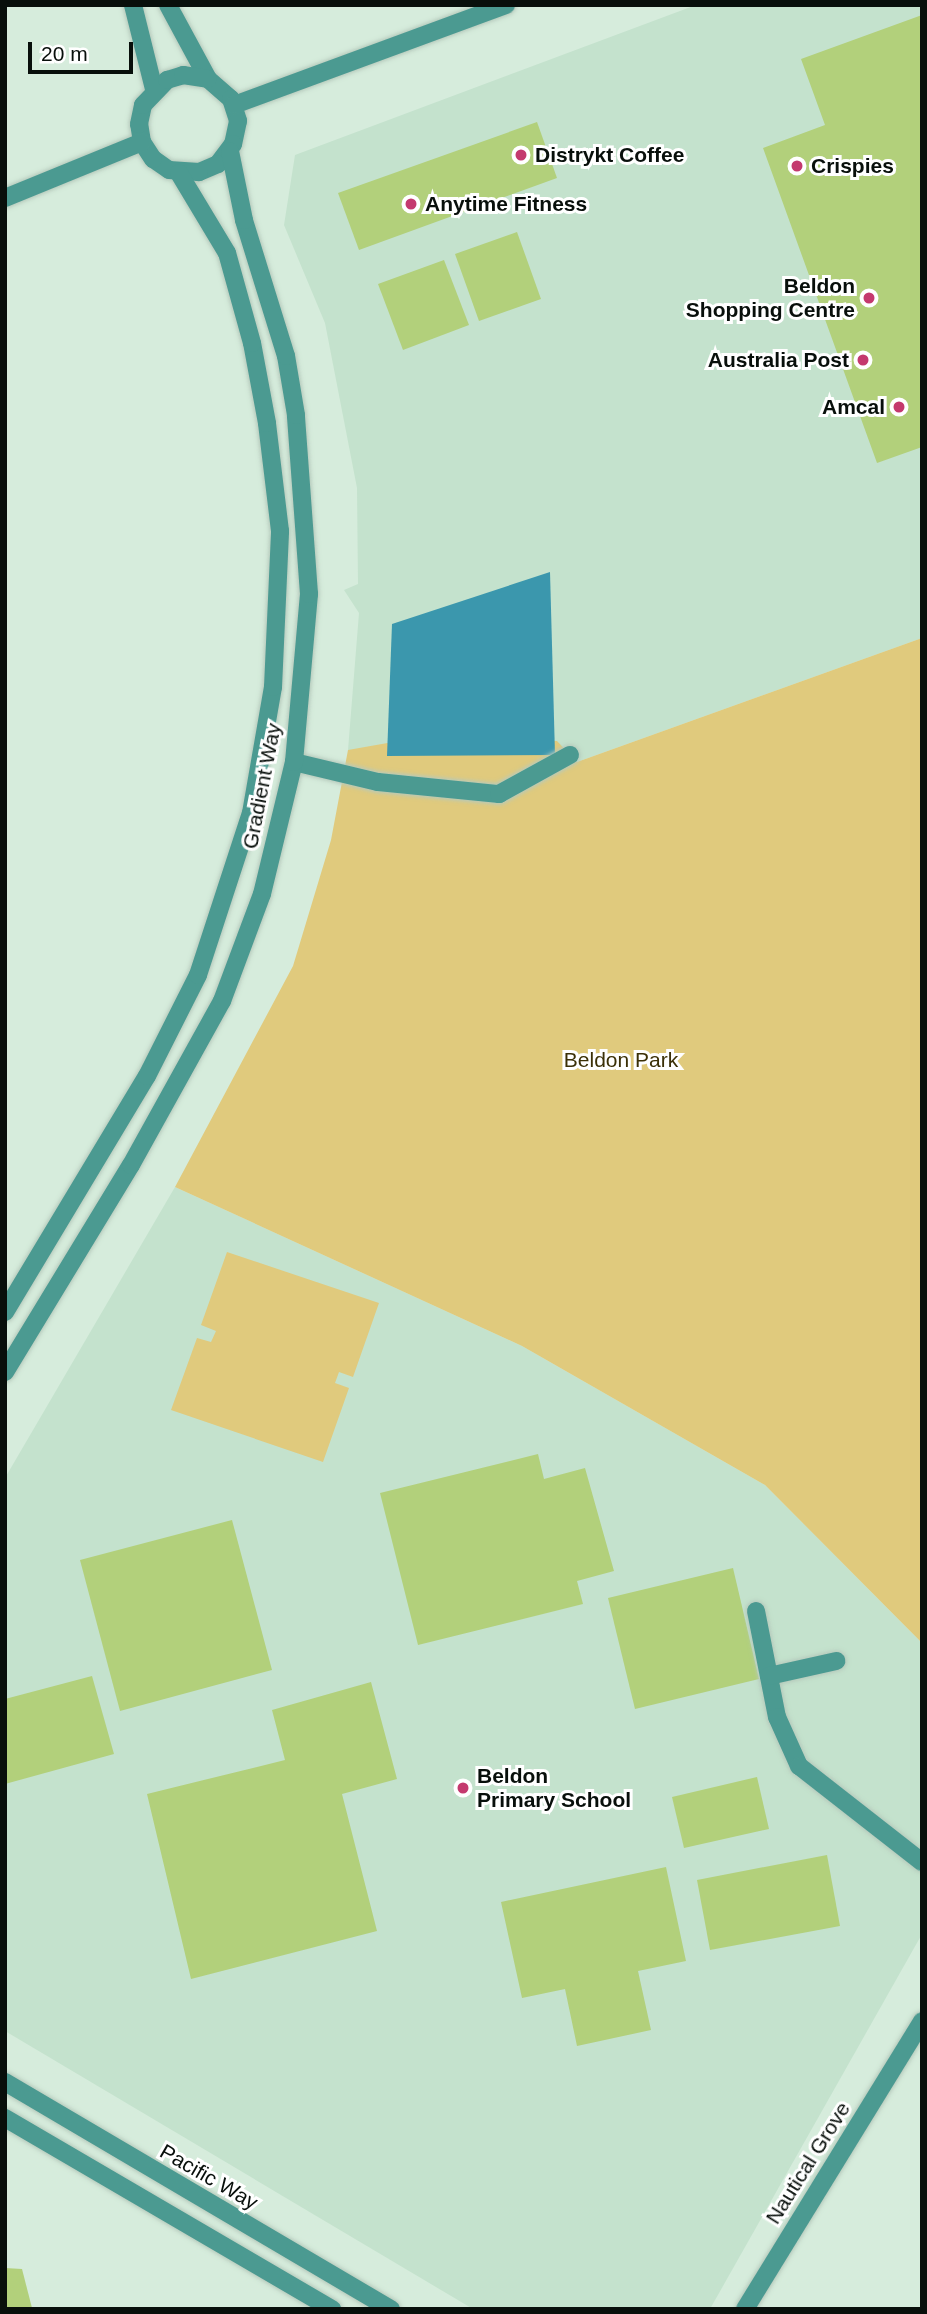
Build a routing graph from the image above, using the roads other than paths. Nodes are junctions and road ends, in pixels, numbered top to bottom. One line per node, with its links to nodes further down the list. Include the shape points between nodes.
1 (134, 5): 5 (street)
2 (168, 5): 4 (street)
3 (506, 5): 6 (street)
4 (208, 79): 5 (street, via 183,75); 6 (street)
5 (154, 89): 7 (street, via 140,114)
6 (234, 105): 8 (street, via 237,129)
7 (142, 142): 9 (street, via 153,159); 10 (street)
8 (230, 151): 9 (street, via 209,169); 12 (street, Gradient Way, via 244,220 286,356 298,440 309,594)
9 (179, 173): 13 (street, Gradient Way, via 227,253 252,343 267,423 279,531 273,687 251,813 198,975 148,1076)
10 (5, 198)
11 (570, 755): 12 (street, via 499,794 378,782)
12 (294, 762): 14 (street, Gradient Way, via 262,894 222,1001 131,1165)
13 (5, 1312)
14 (5, 1373)
15 (756, 1611): 17 (street)
16 (836, 1661): 17 (street)
17 (769, 1676): 18 (street, via 786,1745 799,1766)
18 (922, 1862)
19 (922, 2021): 20 (street, Nautical Grove)
20 (916, 2045): 25 (street, Nautical Grove)
21 (5, 2082): 24 (street, Pacific Way)
22 (5, 2118): 23 (street)
23 (332, 2309)
24 (391, 2309)
25 (745, 2309)

